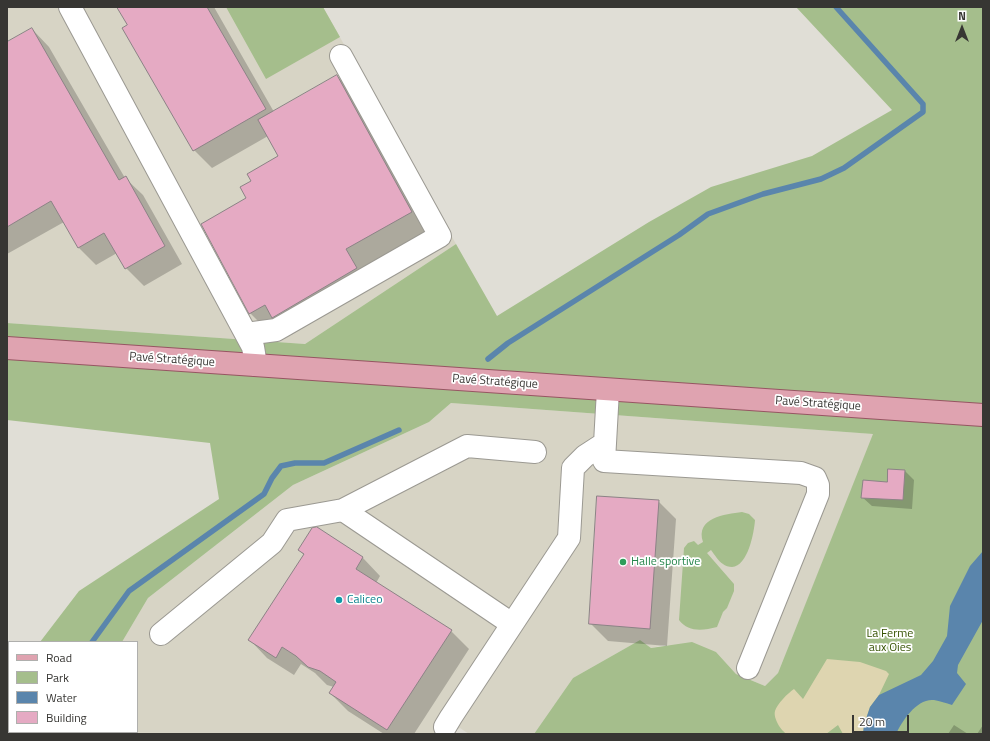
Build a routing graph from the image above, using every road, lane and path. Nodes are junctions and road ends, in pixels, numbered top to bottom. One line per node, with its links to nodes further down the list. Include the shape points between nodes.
1 (70, 7): 3 (lane)
2 (341, 56): 3 (lane, via 440,236 276,330)
3 (246, 334): 5 (lane, via 253,347)
4 (7, 348): 5 (main road, Pavé Stratégique)
5 (256, 365): 6 (main road, Pavé Stratégique)
6 (608, 390): 7 (main road, Pavé Stratégique); 8 (lane)
7 (983, 415)
8 (605, 444): 11 (lane, via 585,456 573,468 569,538); 13 (lane, via 604,461 800,473 815,478 818,494)
9 (535, 452): 10 (lane, via 468,446)
10 (343, 510): 11 (lane); 12 (lane, via 287,520 272,543)
11 (512, 624): 14 (lane)
12 (161, 634)
13 (748, 668)
14 (445, 727)

